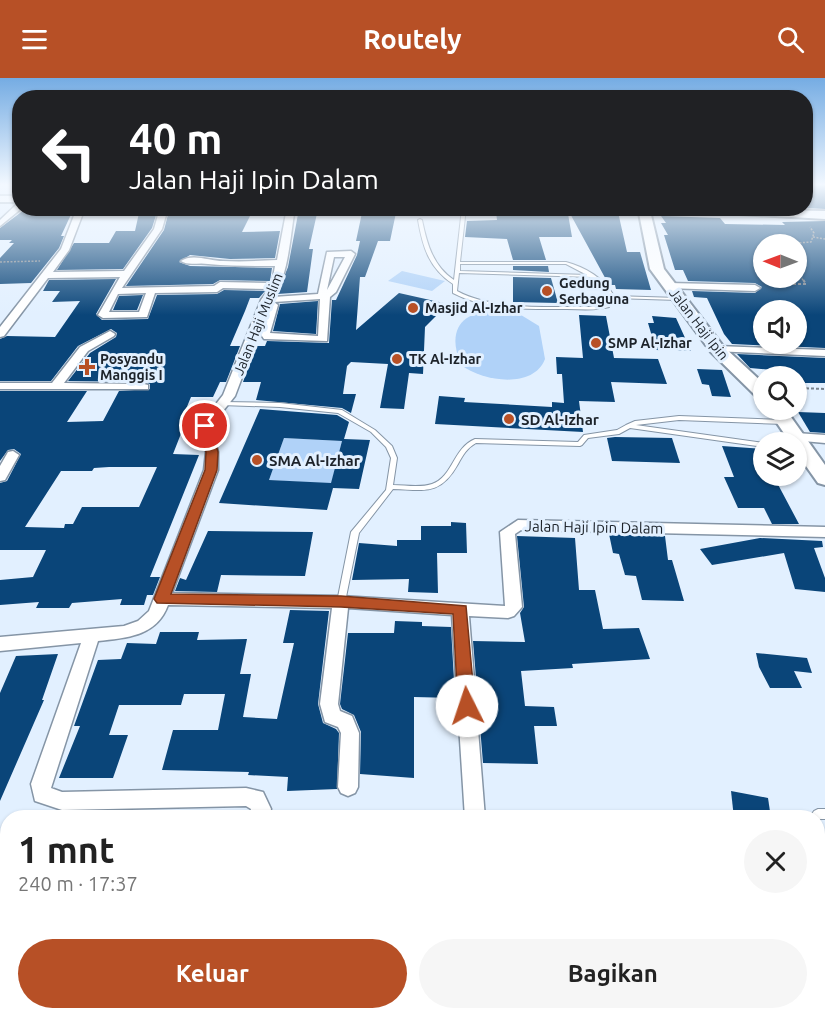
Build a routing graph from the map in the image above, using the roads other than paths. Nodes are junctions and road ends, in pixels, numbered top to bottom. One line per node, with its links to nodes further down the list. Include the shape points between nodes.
1 (72, 228): 14 (street, via 70,240)
2 (159, 228): 13 (street)
3 (288, 228): 10 (street, Jalan Haji Muslim)
4 (421, 228): 16 (lane, via 426,252 442,276)
5 (462, 228): 11 (lane)
6 (653, 228): 8 (street, Jalan Haji Ipin)
7 (656, 228): 8 (street, Jalan Haji Ipin)
8 (656, 234): 18 (street, Jalan Haji Ipin)
9 (185, 261): 10 (street)
10 (282, 263): 17 (street, Jalan Haji Muslim)
11 (458, 263): 12 (lane); 15 (lane, via 566,263)
12 (457, 272): 15 (lane); 16 (lane)
13 (126, 274): 14 (street); 20 (street)
14 (46, 275): 26 (street)
15 (592, 276): 23 (lane)
16 (456, 284): 23 (lane, via 455,292 465,300 498,305 600,308 607,306)
17 (276, 286): 21 (street, via 220,285 217,289); 24 (street, Jalan Haji Muslim)
18 (670, 287): 19 (street); 23 (lane); 29 (street, Jalan Haji Ipin)
19 (753, 288)
20 (115, 291): 21 (street); 21 (street, via 104,315 143,315)
21 (151, 291)
22 (325, 296): 22 (street, via 322,292 331,252 351,254); 24 (street); 24 (street, via 325,336 318,340 268,337 265,333)
23 (612, 297)
24 (270, 300): 35 (street, Jalan Haji Muslim)
25 (0, 316): 26 (street)
26 (14, 316): 27 (street)
27 (0, 334)
28 (110, 334): 33 (street, via 84,349)
29 (717, 350): 30 (street); 31 (street, Jalan Haji Ipin)
30 (825, 353)
31 (753, 384)
32 (0, 386): 33 (street)
33 (55, 387): 34 (street)
34 (144, 387)
35 (223, 404): 47 (lane, via 340,411 388,446 394,458); 49 (street, Jalan Haji Muslim, via 205,426 212,452 211,470)
36 (679, 418): 37 (lane); 38 (lane); 39 (lane)
37 (628, 426): 39 (lane); 47 (lane, via 619,432 586,436 580,444 475,441 465,445 444,480 436,486)
38 (778, 432)
39 (686, 434): 42 (lane)
40 (807, 436): 41 (street)
41 (825, 439)
42 (753, 443)
43 (807, 454): 46 (street)
44 (13, 455): 45 (street)
45 (0, 477)
46 (825, 479)
47 (390, 487): 50 (lane, via 384,500 355,532)
48 (825, 532): 51 (street, Jalan Haji Ipin Dalam, via 518,525 507,532 514,608 507,612)
49 (162, 599): 50 (street, Jalan Haji Ipin Dalam); 52 (street, Jalan Haji Muslim, via 144,626)
50 (341, 602): 51 (street, Jalan Haji Ipin Dalam); 54 (street, via 329,704 332,716 345,722 350,733)
51 (460, 609): 56 (street)
52 (92, 637): 53 (street, Jalan Haji Muslim); 55 (street, via 41,784 42,794 62,801 246,797 256,799)
53 (0, 644)
54 (348, 788)
55 (259, 810)
56 (474, 810)

